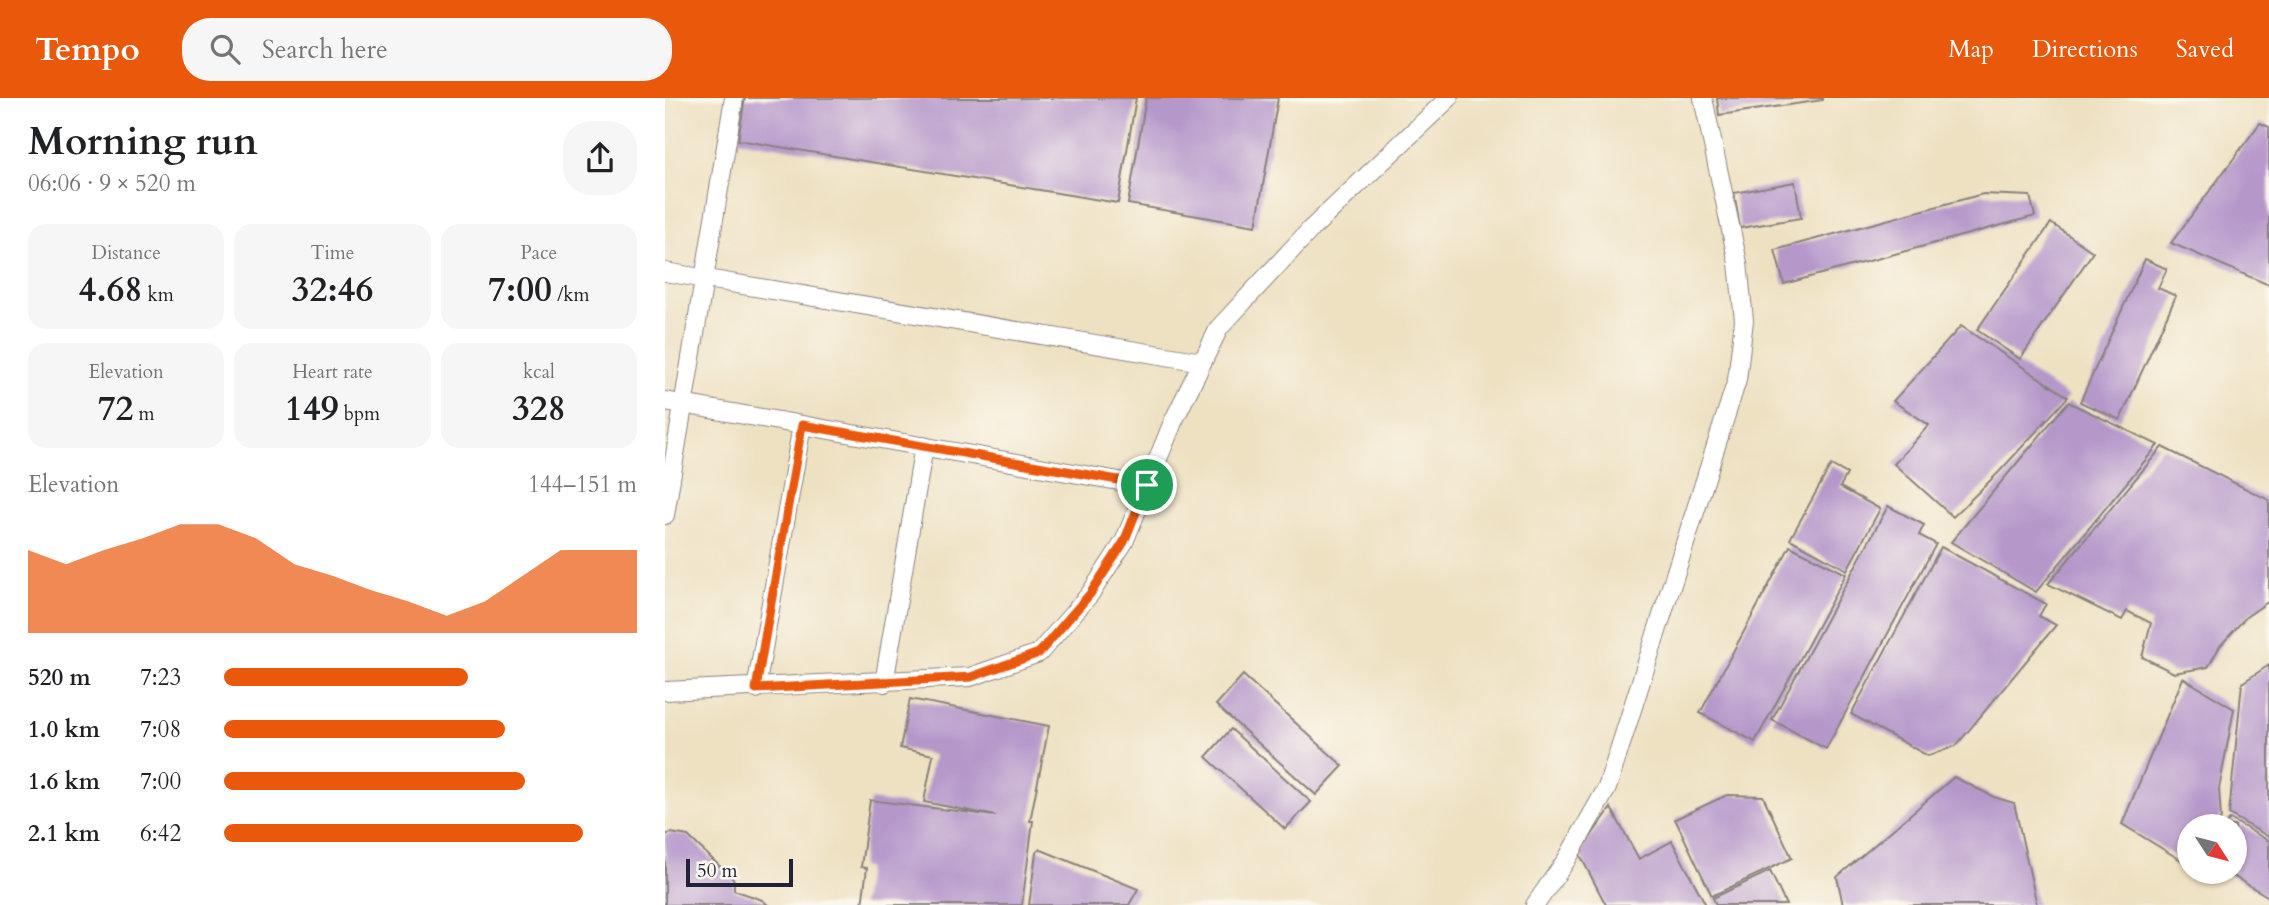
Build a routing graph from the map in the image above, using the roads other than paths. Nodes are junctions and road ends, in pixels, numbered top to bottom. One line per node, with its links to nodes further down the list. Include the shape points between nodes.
1 (734, 98): 5 (street)
2 (1449, 98): 6 (street, via 1311,229 1219,328)
3 (1703, 98): 16 (street, via 1738,263 1744,320 1737,380 1607,788)
4 (665, 272): 5 (street)
5 (704, 278): 6 (street); 8 (street)
6 (1202, 362): 11 (street)
7 (665, 401): 8 (street)
8 (683, 404): 9 (street); 12 (street)
9 (802, 425): 10 (street); 14 (street)
10 (924, 446): 11 (street); 13 (street)
11 (1147, 485): 13 (street, via 1117,553 1090,594 1039,653 971,677)
12 (665, 515)
13 (884, 682): 14 (street)
14 (756, 689): 15 (street)
15 (665, 691)
16 (1535, 905)

